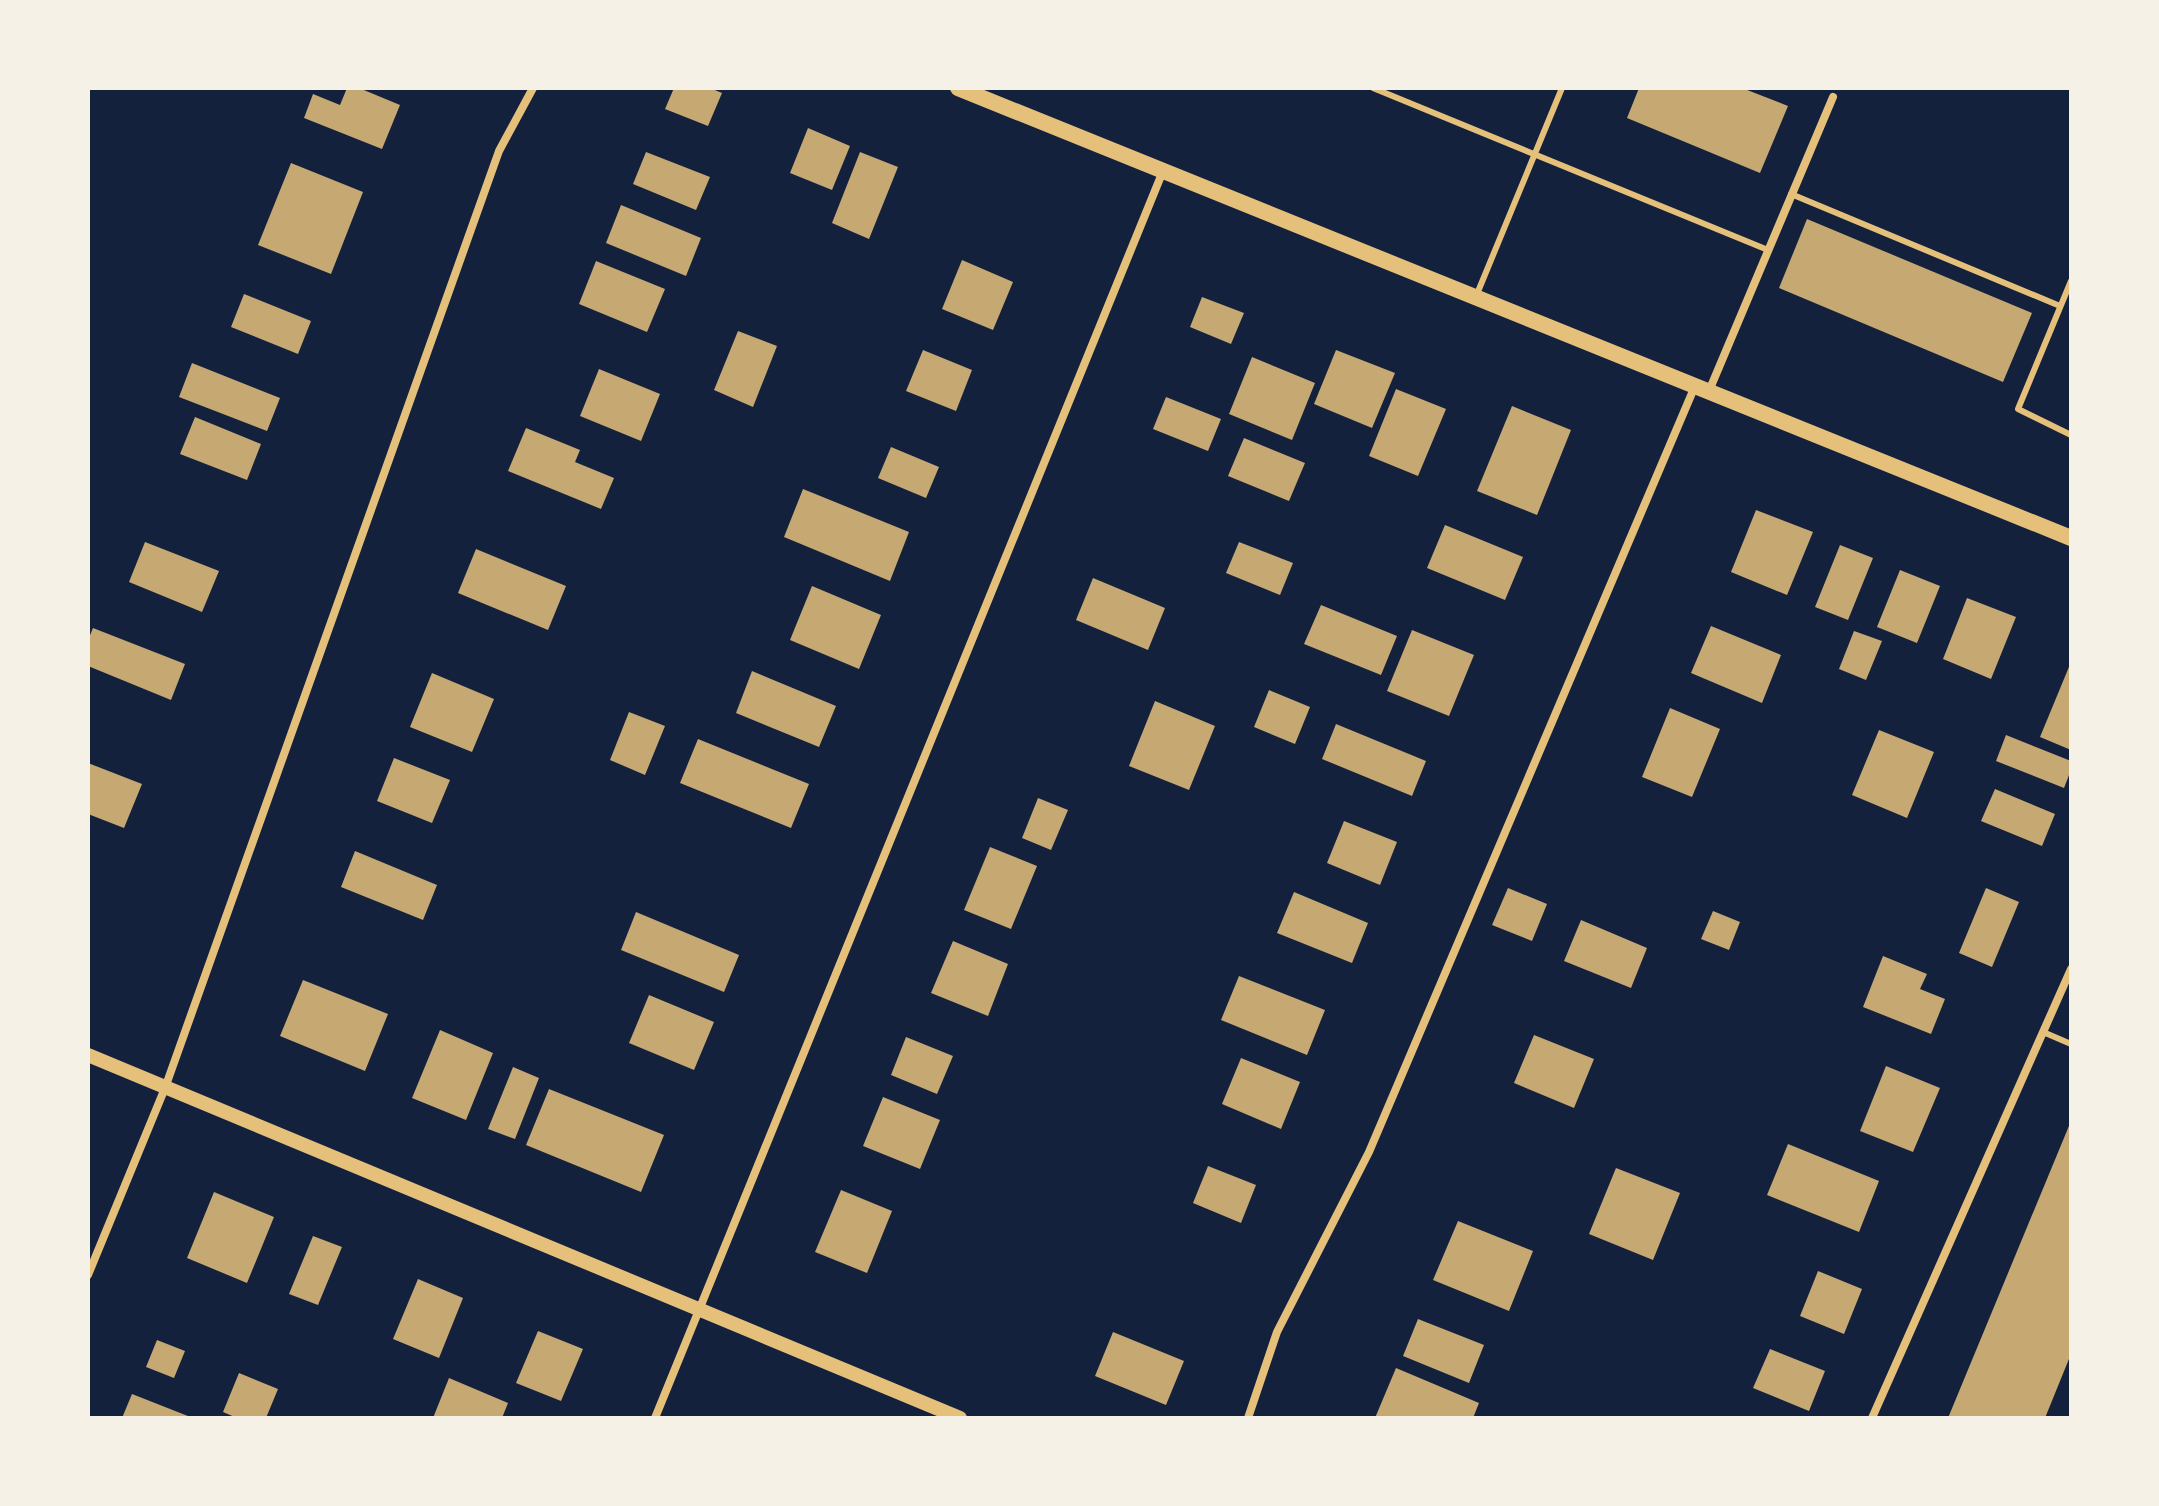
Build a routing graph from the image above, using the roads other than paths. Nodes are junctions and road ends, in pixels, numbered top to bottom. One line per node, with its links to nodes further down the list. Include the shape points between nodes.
1 (533, 88): 21 (street, via 499,151)
2 (958, 88): 8 (main road)
3 (1373, 88): 7 (lane)
4 (1562, 88): 7 (lane)
5 (1828, 88): 6 (lane)
6 (1833, 97): 9 (street)
7 (1534, 154): 10 (lane); 12 (lane)
8 (1163, 171): 12 (main road); 23 (street)
9 (1791, 194): 10 (street); 13 (lane)
10 (1768, 250): 14 (street)
11 (2071, 281): 13 (lane)
12 (1476, 298): 14 (main road)
13 (2060, 306): 15 (lane, via 2018,409)
14 (1702, 389): 16 (main road); 26 (street, via 1369,1152 1277,1332)
15 (2071, 435)
16 (2071, 538)
17 (2071, 969): 18 (street)
18 (2043, 1032): 19 (lane); 27 (street)
19 (2071, 1044)
20 (88, 1055): 21 (street)
21 (165, 1088): 22 (street); 23 (street)
22 (88, 1275)
23 (698, 1311): 24 (street); 25 (street)
24 (655, 1418)
25 (960, 1418)
26 (1248, 1418)
27 (1872, 1418)

